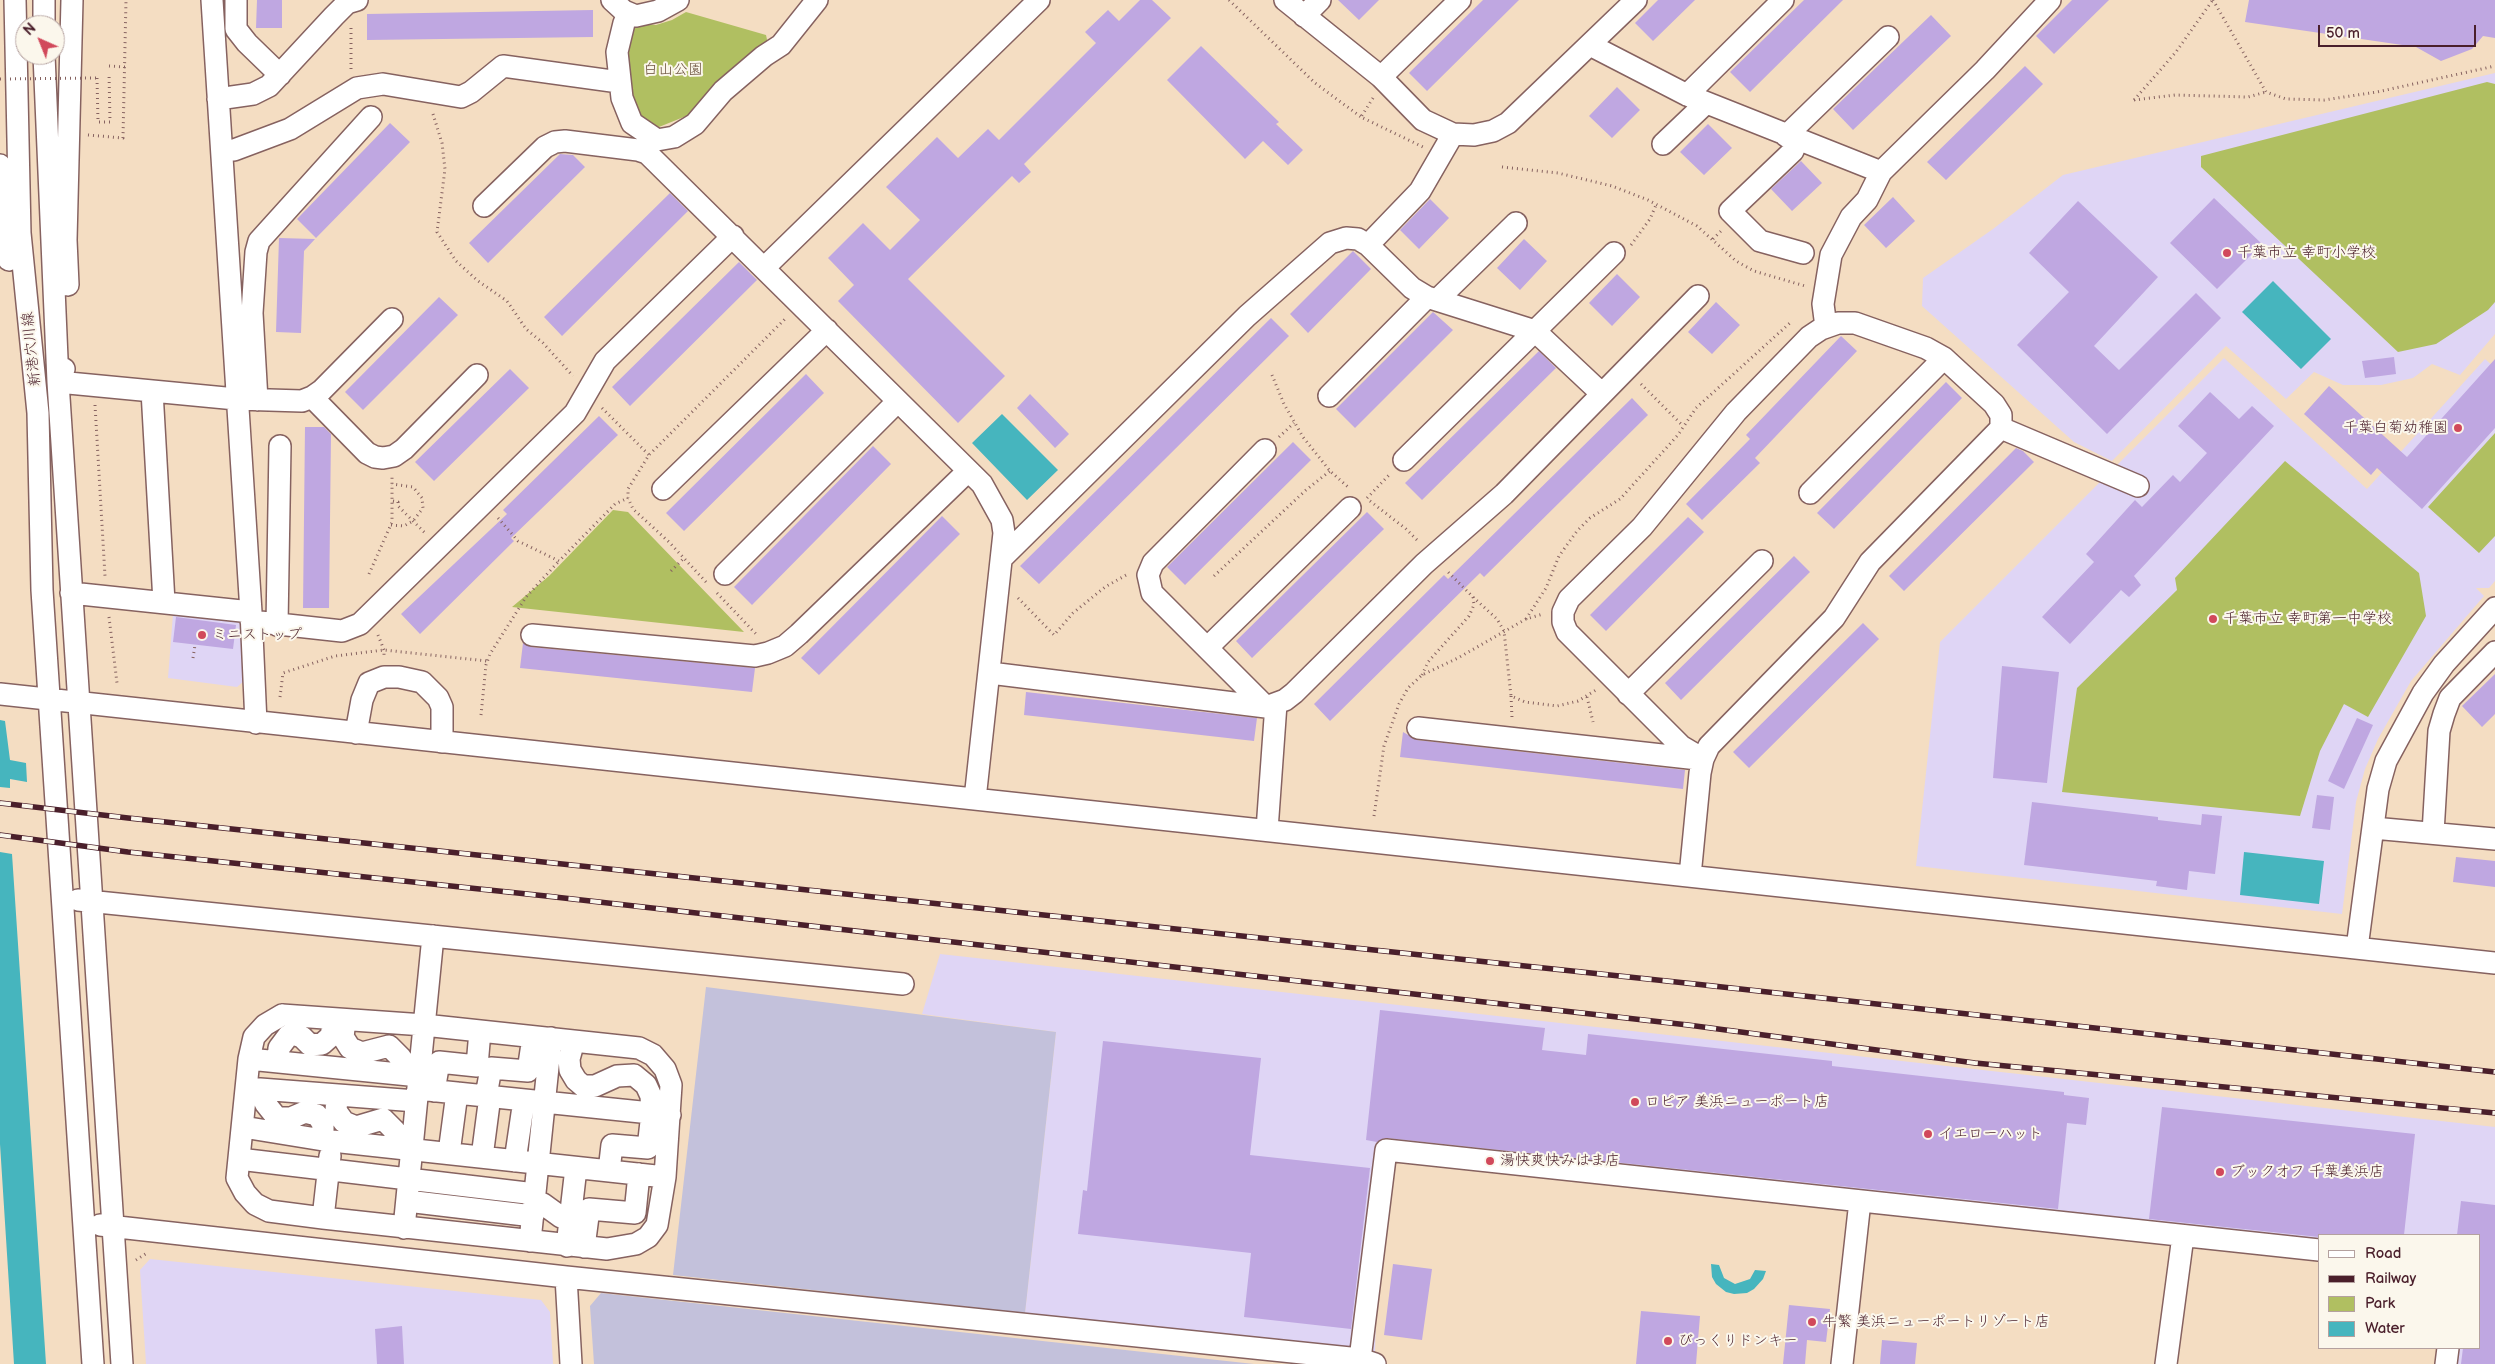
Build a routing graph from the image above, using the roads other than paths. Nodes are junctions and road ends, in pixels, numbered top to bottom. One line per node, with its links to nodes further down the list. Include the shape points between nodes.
1 (14, 0): 58 (street, 新港穴川線, via 20,233)
2 (44, 0): 18 (street)
3 (72, 0): 51 (street, via 66,240 70,352)
4 (212, 0): 27 (street)
5 (236, 0): 24 (street, via 236,29)
6 (612, 0): 7 (street, via 636,16 658,11)
7 (678, 0)
8 (817, 0): 25 (street, via 781,45 723,92 696,124 674,137 657,140 632,123)
9 (1039, 0): 42 (street)
10 (1285, 0): 19 (street)
11 (1320, 0): 19 (street)
12 (1460, 0): 26 (street)
13 (1636, 0): 22 (street)
14 (1783, 0): 28 (street)
15 (2050, 0): 35 (street, via 1986,70)
16 (355, 1): 17 (street)
17 (330, 8): 24 (street)
18 (44, 15)
19 (1304, 16): 26 (street)
20 (624, 23): 25 (street, via 617,52)
21 (1888, 37): 31 (street)
22 (1590, 45): 28 (street); 30 (street, via 1508,123 1484,133)
23 (44, 65): 51 (street, 新港穴川線)
24 (280, 75): 27 (street, via 269,86 253,94)
25 (619, 82): 33 (street, via 503,66 471,92 460,96 383,84 353,90 290,129)
26 (1378, 86): 30 (street, via 1423,120)
27 (218, 99): 56 (street)
28 (1696, 99): 31 (street); 32 (street)
29 (371, 117): 56 (street, via 259,241)
30 (1453, 134): 39 (street, via 1420,191)
31 (1791, 138): 35 (street); 41 (street, via 1793,151 1730,211 1760,241)
32 (1663, 144)
33 (234, 150)
34 (0, 165): 58 (street, via 27,395)
35 (1881, 172): 46 (street, via 1831,255 1823,304)
36 (484, 206): 38 (street, via 545,147 565,141 646,153)
37 (1516, 223): 44 (street)
38 (733, 236): 42 (street); 75 (street, via 605,361 575,413 360,624 342,631)
39 (1368, 245): 44 (street, via 1412,288); 68 (street, via 1358,239 1346,238 1330,243 1247,316)
40 (1614, 253): 48 (street)
41 (1804, 253)
42 (764, 268): 47 (street)
43 (1698, 296): 53 (street)
44 (1432, 298): 48 (street); 54 (street)
45 (392, 319): 55 (street)
46 (1826, 327): 49 (street, via 1855,323 1926,348); 81 (street, via 1809,337 1736,412 1642,527 1569,599 1563,612 1567,632)
47 (827, 330): 57 (street); 65 (street)
48 (1535, 330): 53 (street); 62 (street)
49 (1944, 358): 59 (street, via 1994,404 2001,415); 66 (street)
50 (477, 375): 55 (street, via 404,449 390,456 375,457 367,453)
51 (58, 382): 52 (street); 71 (street, 新港穴川線)
52 (152, 391): 56 (street); 72 (street)
53 (1601, 394): 84 (street, via 1504,494 1424,564 1294,693)
54 (1329, 396)
55 (312, 397): 56 (street, via 302,401)
56 (246, 399): 74 (street)
57 (898, 401): 63 (street); 70 (street)
58 (38, 413): 82 (street, 新港穴川線, via 42,590)
59 (2001, 428): 64 (street); 89 (street, via 1870,562 1834,618 1720,734)
60 (280, 446): 75 (street)
61 (1265, 450): 77 (street, via 1153,563 1148,575 1152,593)
62 (1404, 460)
63 (968, 470): 68 (street, via 982,484 1002,520); 76 (street, via 800,634 785,646 768,653 755,656)
64 (2138, 486)
65 (663, 489)
66 (1810, 493)
67 (1358, 498): 77 (street)
68 (1003, 557): 79 (street)
69 (1762, 561): 81 (street)
70 (725, 574)
71 (71, 593): 72 (street); 83 (street, 新港穴川線)
72 (164, 602): 74 (street)
73 (2495, 608): 91 (street, via 2444,664 2399,734 2380,780)
74 (251, 617): 75 (street); 85 (street)
75 (277, 626)
76 (532, 635)
77 (1207, 648): 84 (street)
78 (2495, 652): 93 (street, via 2450,698 2444,714)
79 (990, 673): 84 (street); 90 (street)
80 (6, 694): 82 (street)
81 (1628, 694): 89 (street, via 1681,746)
82 (50, 698): 83 (street); 96 (street, 新港穴川線)
83 (79, 702): 85 (street); 97 (street, 新港穴川線)
84 (1271, 706): 92 (street)
85 (256, 722): 87 (street)
86 (1418, 728): 89 (street)
87 (356, 733): 88 (street); 88 (street, via 369,683 384,677 399,677 422,682 438,698 444,726)
88 (442, 742): 90 (street)
89 (1703, 759): 95 (street)
90 (975, 799): 92 (street)
91 (2373, 828): 93 (street); 99 (street)
92 (1267, 830): 95 (street)
93 (2433, 833): 94 (street)
94 (2495, 839)
95 (1690, 876): 99 (street)
96 (63, 898): 97 (street); 137 (street, 新港穴川線)
97 (92, 902): 98 (street); 138 (street, 新港穴川線)
98 (433, 936): 101 (street); 103 (street)
99 (2356, 948): 100 (street)
100 (2495, 963)
101 (903, 984)
102 (340, 1019): 103 (street); 107 (street, via 282,1015 265,1024 254,1037); 108 (street, via 331,1036 317,1046 302,1037 288,1036 280,1048); 109 (street, via 343,1037 350,1048 362,1053 389,1046 402,1058)
103 (424, 1025): 104 (street); 109 (street)
104 (480, 1031): 105 (street); 109 (street, via 477,1066 438,1062)
105 (542, 1037): 106 (street); 113 (street, via 528,1071 491,1068); 115 (street)
106 (574, 1041): 116 (street, via 639,1048 653,1055 665,1069 671,1085); 116 (street, via 570,1070 583,1086 595,1086 617,1076 634,1075 646,1085)
107 (250, 1059): 108 (street); 110 (street)
108 (278, 1062): 109 (street)
109 (418, 1086): 111 (street); 112 (street); 120 (street)
110 (256, 1089): 112 (street); 117 (street); 119 (street, via 277,1118 291,1118 305,1112 317,1115)
111 (457, 1093): 113 (street); 118 (street)
112 (337, 1096): 120 (street, via 336,1111 344,1122 356,1127 383,1119)
113 (488, 1096): 114 (street); 118 (street)
114 (524, 1100): 115 (street); 118 (street)
115 (545, 1102): 116 (street); 125 (street)
116 (661, 1114): 128 (street, via 648,1148 612,1145); 130 (street)
117 (242, 1127): 119 (street); 123 (street)
118 (478, 1128): 121 (street); 122 (street); 124 (street)
119 (327, 1140): 120 (street); 127 (street)
120 (404, 1147): 121 (street); 131 (street)
121 (449, 1152): 122 (street)
122 (482, 1157): 124 (street)
123 (240, 1160): 127 (street); 135 (street, via 237,1178 255,1204 268,1211)
124 (515, 1161): 125 (street)
125 (538, 1164): 126 (street); 134 (street)
126 (576, 1168): 128 (street); 136 (street)
127 (328, 1170): 131 (street); 135 (street)
128 (609, 1171): 129 (street)
129 (639, 1174): 130 (street); 142 (street, via 635,1214 589,1209)
130 (666, 1177): 142 (street, via 657,1224 648,1237 621,1248)
131 (409, 1180): 133 (street); 134 (street)
132 (1860, 1201): 140 (street); 146 (street, via 1386,1150); 150 (street)
133 (407, 1202): 134 (street); 139 (street)
134 (534, 1204): 136 (street, via 543,1204 561,1217); 141 (street)
135 (323, 1218): 139 (street)
136 (570, 1218): 142 (street)
137 (85, 1224): 138 (street); 147 (street, 新港穴川線)
138 (113, 1226): 144 (street); 148 (street, 新港穴川線)
139 (404, 1228): 141 (street)
140 (2183, 1236): 143 (street); 151 (street)
141 (530, 1241): 142 (street)
142 (576, 1246)
143 (2318, 1250)
144 (566, 1277): 146 (street); 149 (street)
145 (2448, 1349): 152 (street)
146 (1368, 1361)
147 (93, 1364)
148 (122, 1364)
149 (571, 1364)
150 (1842, 1364)
151 (2166, 1364)
152 (2446, 1364)

